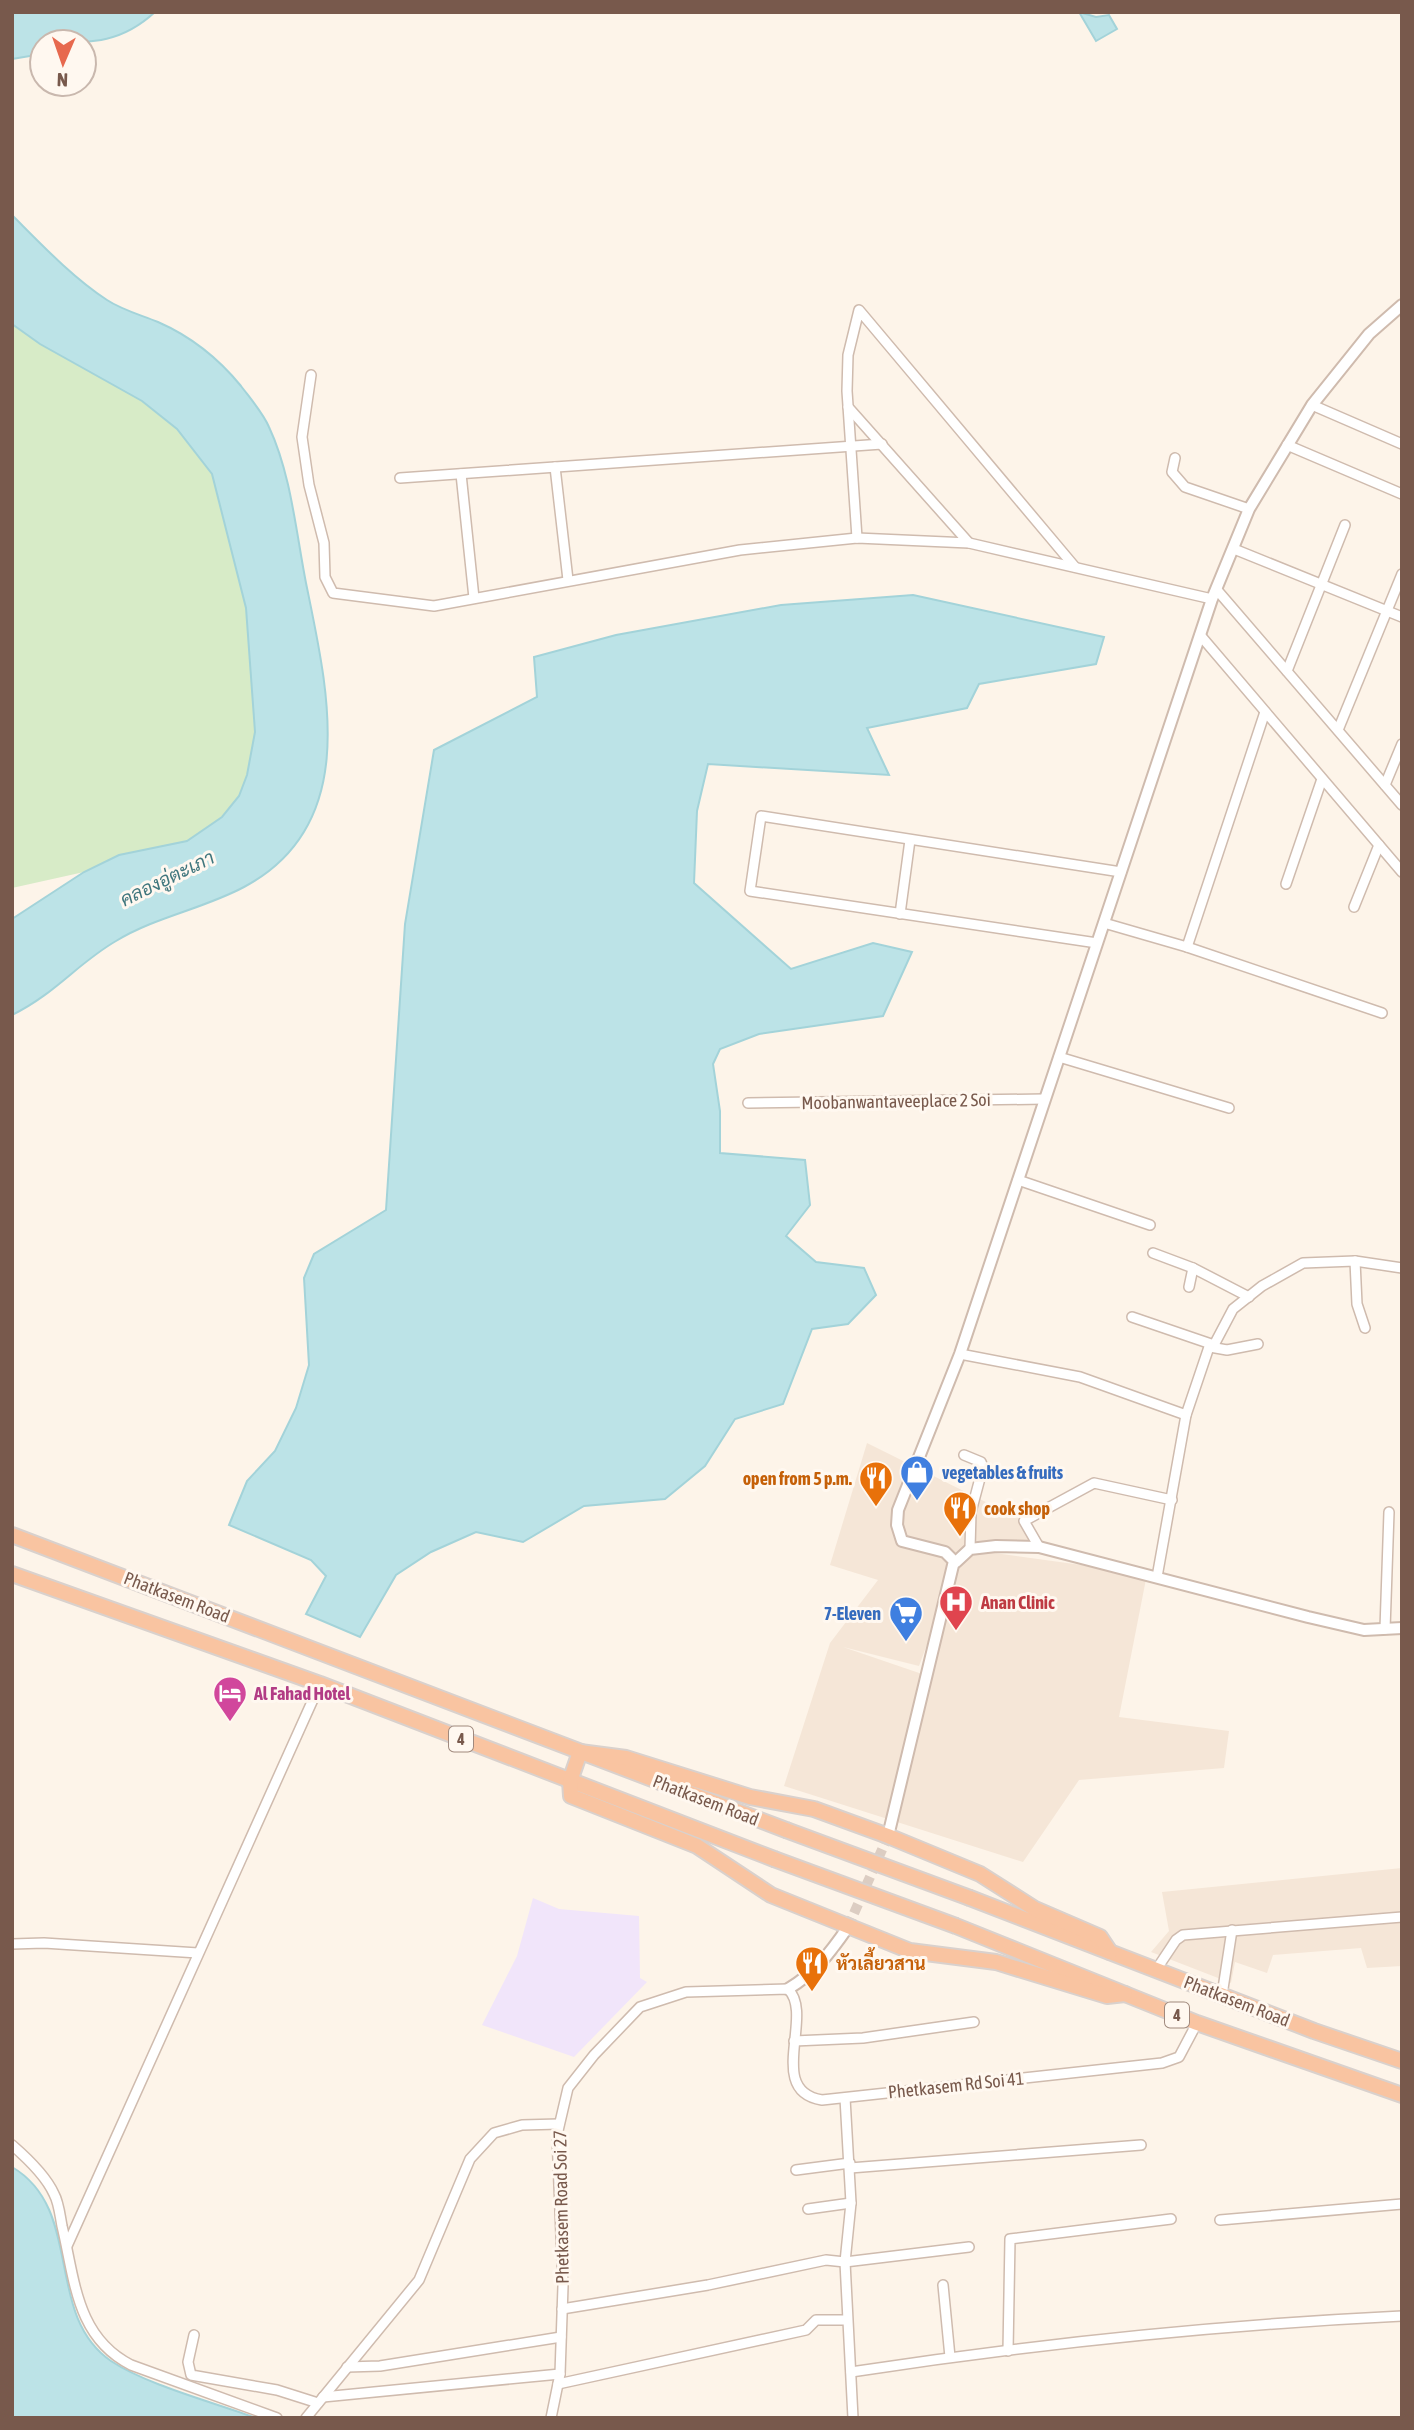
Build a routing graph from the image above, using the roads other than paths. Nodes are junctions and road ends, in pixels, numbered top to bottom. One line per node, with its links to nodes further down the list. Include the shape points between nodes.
1 (1402, 305): 3 (street, via 1369,334)
2 (311, 375): 24 (street, via 302,437 324,542 325,578 333,593 434,606)
3 (1312, 405): 6 (street); 8 (street)
4 (848, 407): 5 (street); 7 (street); 19 (street, via 848,355 859,310)
5 (882, 444): 7 (street); 17 (street)
6 (1402, 444)
7 (850, 445): 10 (street); 16 (street)
8 (1287, 445): 13 (street); 14 (street)
9 (1175, 457): 14 (street, via 1172,472 1185,487)
10 (555, 467): 11 (street); 21 (street)
11 (461, 474): 12 (street); 24 (street)
12 (400, 478)
13 (1402, 494)
14 (1249, 509): 18 (street)
15 (1345, 524): 22 (street)
16 (857, 538): 17 (street); 21 (street, via 740,550)
17 (969, 543): 19 (street)
18 (1234, 549): 22 (street); 23 (street)
19 (1074, 567): 23 (street)
20 (1402, 574): 25 (street)
21 (568, 580): 24 (street)
22 (1322, 584): 25 (street); 28 (street)
23 (1215, 594): 27 (street); 28 (street)
24 (474, 598)
25 (1388, 611): 26 (street); 30 (street)
26 (1402, 617)
27 (1200, 635): 29 (street); 37 (street)
28 (1287, 671): 30 (street)
29 (1265, 712): 32 (street); 44 (street)
30 (1338, 730): 33 (street)
31 (1402, 744): 33 (street)
32 (1322, 779): 36 (street); 39 (street)
33 (1385, 785): 34 (street)
34 (1402, 805)
35 (910, 840): 37 (street); 41 (street); 41 (street, via 761,816 750,891)
36 (1379, 845): 38 (street); 40 (street)
37 (1121, 872): 42 (street)
38 (1402, 872)
39 (1286, 884)
40 (1354, 908)
41 (900, 914): 43 (street)
42 (1104, 923): 43 (street); 44 (street)
43 (1097, 943): 46 (street)
44 (1187, 947): 45 (street)
45 (1382, 1013)
46 (1059, 1057): 47 (street); 49 (street)
47 (1045, 1099): 48 (street, Moobanwantaveeplace 2 Soi); 50 (street)
48 (748, 1103)
49 (1229, 1108)
50 (1018, 1180): 51 (street); 62 (street)
51 (1150, 1225)
52 (1153, 1253): 54 (street)
53 (1355, 1261): 55 (street); 57 (street, via 1303,1263); 59 (street, via 1357,1304)
54 (1193, 1268): 56 (street); 57 (street)
55 (1402, 1268)
56 (1189, 1287)
57 (1249, 1297): 61 (street, via 1233,1309)
58 (1132, 1317): 61 (street)
59 (1366, 1328)
60 (1258, 1344): 61 (street, via 1227,1350)
61 (1212, 1346): 63 (street)
62 (960, 1354): 63 (street, via 1080,1377); 78 (street, via 898,1510 902,1541 946,1552 954,1561)
63 (1185, 1415): 65 (street)
64 (964, 1455): 69 (street, via 983,1467 971,1512)
65 (1172, 1500): 68 (street, via 1094,1483 1024,1521); 72 (street)
66 (1389, 1511): 74 (street)
67 (12, 1535): 76 (highway, Phatkasem Road / 4)
68 (1039, 1547): 69 (street); 72 (street)
69 (970, 1549): 70 (street)
70 (956, 1562)
71 (12, 1574): 75 (highway, Phatkasem Road / 4)
72 (1157, 1577): 74 (street, via 1364,1630)
73 (1402, 1628): 74 (street)
74 (1385, 1629)
75 (320, 1684): 77 (highway, Phatkasem Road / 4); 84 (street)
76 (580, 1752): 77 (highway); 78 (highway, via 626,1758 750,1797 814,1809); 83 (highway, Phatkasem Road / 4, bridge)
77 (570, 1781): 80 (highway, via 571,1796 697,1846 771,1895); 87 (highway, Phatkasem Road / 4, bridge)
78 (888, 1836): 83 (highway, via 980,1874 1035,1909 1100,1937)
79 (1402, 1917): 81 (street)
80 (848, 1927): 86 (street, via 825,1961); 87 (highway, via 911,1951 996,1962 1107,1996)
81 (1232, 1930): 85 (street, via 1184,1935); 88 (street)
82 (12, 1944): 84 (street)
83 (1110, 1952): 85 (highway, Phatkasem Road / 4)
84 (198, 1953): 105 (street)
85 (1156, 1970): 88 (highway, Phatkasem Road / 4)
86 (788, 1989): 91 (street, Phetkasem Rd Soi 41, via 794,2001); 95 (street, Phetkasem Road Soi 27, via 686,1992 640,2007 575,2078 563,2101)
87 (1125, 1994): 90 (highway, Phatkasem Road / 4)
88 (1222, 1995): 92 (highway, Phatkasem Road / 4)
89 (974, 2022): 91 (street, via 863,2038)
90 (1197, 2023): 93 (highway, Phatkasem Road / 4); 94 (street, Phetkasem Rd Soi 41, via 1179,2057 1162,2063)
91 (794, 2041): 94 (street, Phetkasem Rd Soi 41, via 794,2075 804,2094 822,2100)
92 (1402, 2062)
93 (1402, 2095)
94 (845, 2098): 98 (street)
95 (559, 2124): 109 (street, Phetkasem Road Soi 27); 116 (street, via 522,2125 494,2133 470,2159 419,2280)
96 (12, 2145): 105 (street, via 26,2156 54,2195)
97 (1141, 2145): 98 (street)
98 (850, 2166): 99 (street); 100 (street)
99 (796, 2170)
100 (851, 2203): 102 (street); 107 (street)
101 (1402, 2204): 104 (street)
102 (808, 2208)
103 (1171, 2219): 114 (street, via 1010,2239)
104 (1220, 2220)
105 (67, 2246): 120 (street, via 87,2325 116,2357)
106 (969, 2247): 107 (street)
107 (845, 2263): 109 (street, via 827,2260); 111 (street)
108 (943, 2285): 115 (street)
109 (562, 2309): 113 (street, Phetkasem Road Soi 27)
110 (1402, 2316): 114 (street, via 1262,2323)
111 (847, 2320): 117 (street); 118 (street, via 816,2319 806,2330)
112 (194, 2335): 119 (street, via 188,2362 191,2375)
113 (561, 2337): 116 (street, via 380,2366); 118 (street, Phetkasem Road Soi 27)
114 (1008, 2351): 115 (street)
115 (950, 2357): 117 (street)
116 (347, 2367): 119 (street)
117 (851, 2372): 123 (street)
118 (559, 2379): 119 (street); 122 (street, Phetkasem Road Soi 27)
119 (321, 2400): 121 (street)
120 (277, 2418)
121 (306, 2418)
122 (551, 2418)
123 (853, 2418)

